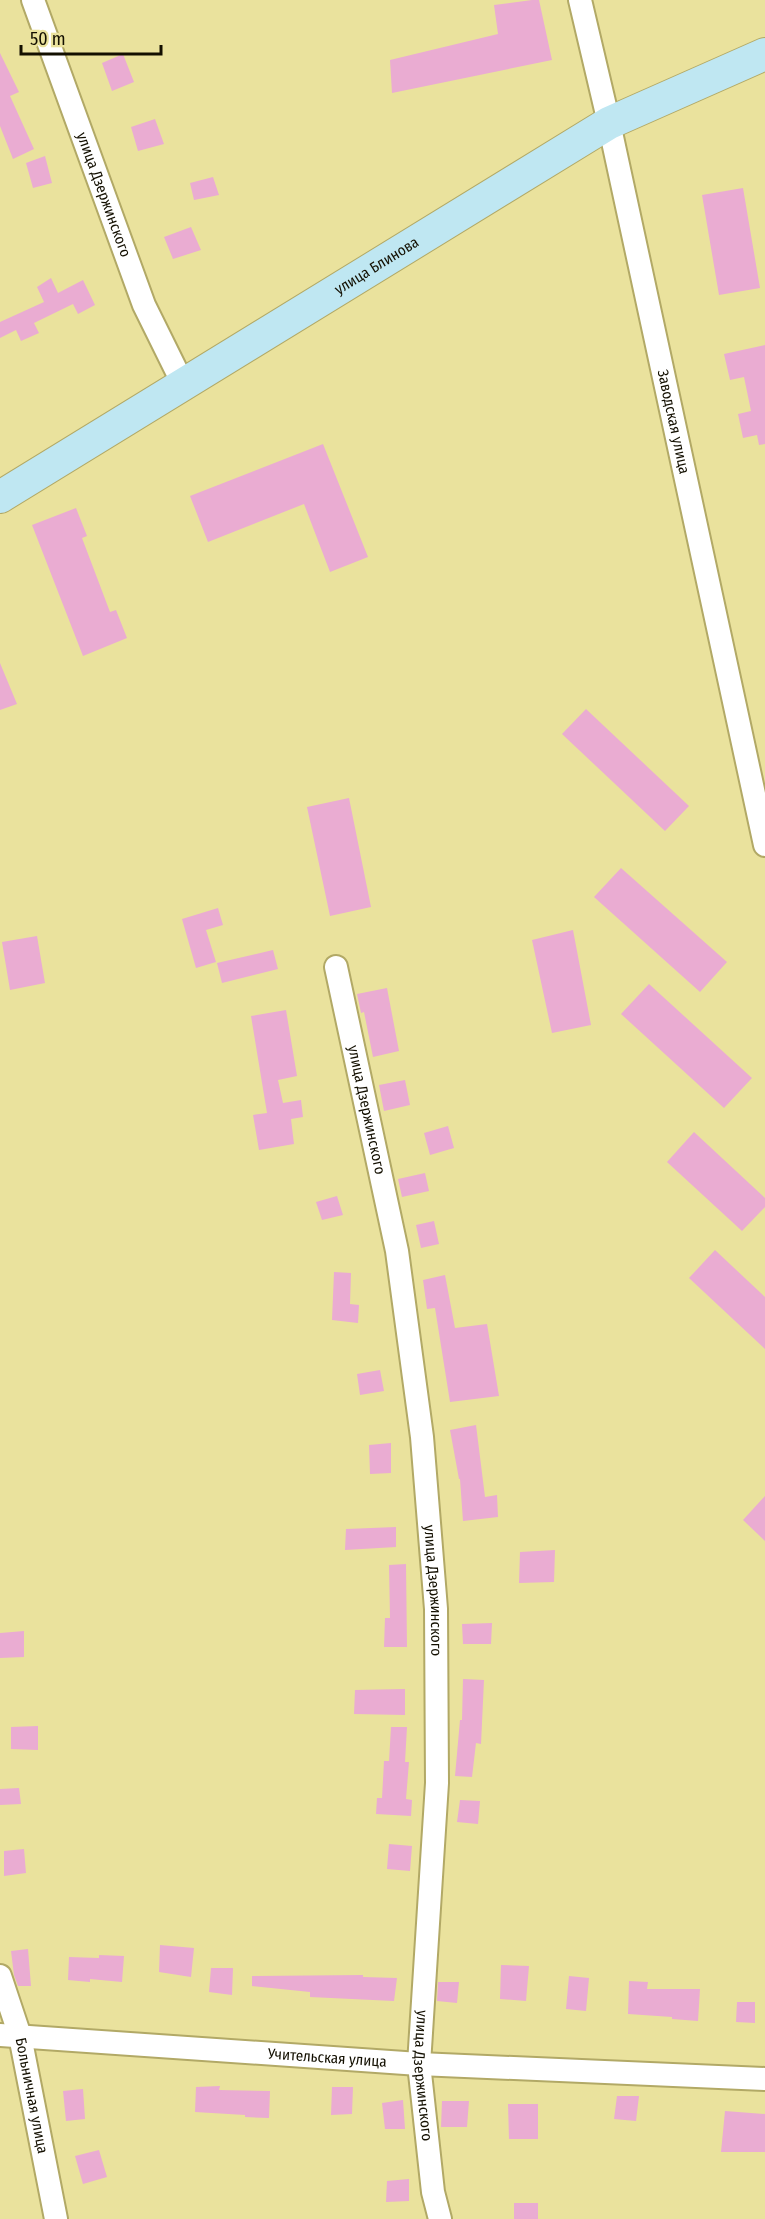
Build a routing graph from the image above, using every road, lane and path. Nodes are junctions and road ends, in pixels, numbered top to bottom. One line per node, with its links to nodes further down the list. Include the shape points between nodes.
1 (33, 0): 5 (street, улица Дзержинского, via 144,305)
2 (580, 0): 4 (street, Заводская улица)
3 (765, 54): 4 (main road, улица Блинова)
4 (609, 123): 5 (main road, улица Блинова); 7 (street, Заводская улица)
5 (183, 384): 6 (main road, улица Блинова)
6 (0, 496)
7 (765, 845)
8 (336, 966): 11 (street, улица Дзержинского, via 397,1251 422,1437 436,1609 437,1783)
9 (0, 1976): 10 (street, Больничная улица)
10 (10, 2035): 11 (street, Учительская улица); 13 (street, Больничная улица)
11 (418, 2064): 12 (street, Учительская улица); 14 (street, улица Дзержинского, via 433,2192)
12 (765, 2079)
13 (56, 2219)
14 (440, 2219)

